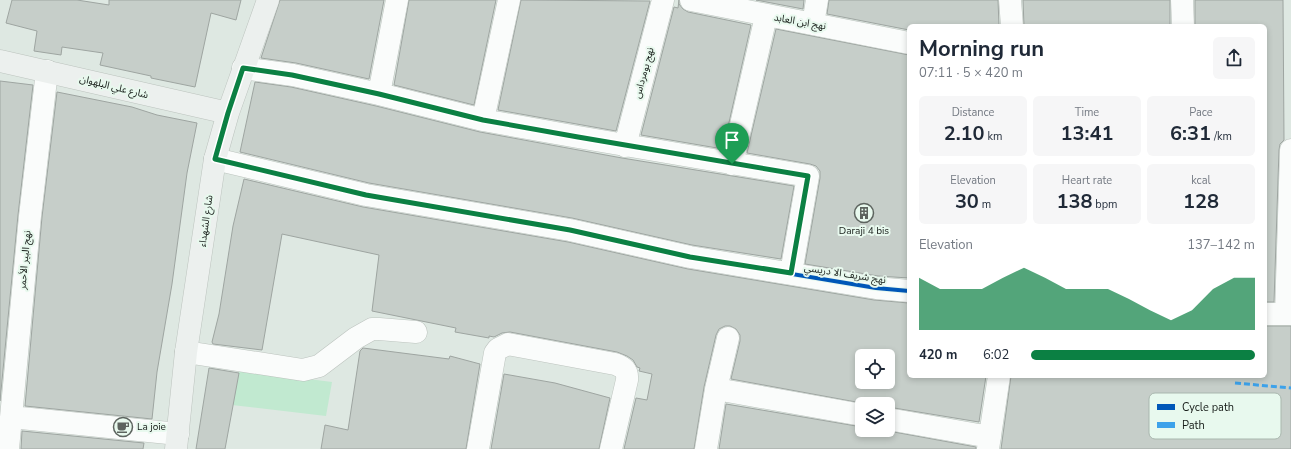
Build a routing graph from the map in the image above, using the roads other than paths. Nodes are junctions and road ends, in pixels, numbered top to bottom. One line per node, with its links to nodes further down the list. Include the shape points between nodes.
1 (268, 0): 15 (street, شارع الشهداء)
2 (397, 0): 17 (street)
3 (509, 0): 19 (street)
4 (663, 0): 20 (street, نهج بومرداس)
5 (691, 0): 9 (street, نهج ابن العابد)
6 (817, 0): 10 (street)
7 (1010, 0): 11 (street)
8 (1182, 0): 12 (street)
9 (766, 16): 10 (street, نهج ابن العابد); 23 (street)
10 (813, 24): 13 (street, نهج ابن العابد)
11 (1012, 24)
12 (1183, 24)
13 (907, 43)
14 (0, 61): 16 (street, شارع علي البلهوان)
15 (243, 68): 17 (street, via 292,75); 18 (street, شارع الشهداء)
16 (47, 71): 18 (street, شارع علي البلهوان); 34 (street, نهج البير الأحمر)
17 (379, 94): 19 (street)
18 (228, 113): 22 (street, شارع الشهداء)
19 (483, 120): 20 (street)
20 (625, 146): 23 (street)
21 (1291, 150): 27 (street)
22 (215, 159): 24 (street, نهج شريف الا دريسي, via 366,195 570,230 690,257); 30 (street, شارع الشهداء)
23 (732, 164): 24 (street, via 808,176)
24 (791, 273): 25 (street, نهج شريف الا دريسي)
25 (907, 291)
26 (1267, 314): 27 (street)
27 (1289, 314)
28 (416, 332): 30 (street, via 372,329 319,366 303,370)
29 (728, 338): 32 (street)
30 (186, 352): 36 (street, شارع الشهداء)
31 (999, 378): 37 (street)
32 (716, 389): 33 (street); 41 (street)
33 (855, 414)
34 (11, 417): 36 (street); 38 (street, نهج البير الأحمر)
35 (895, 421): 37 (street)
36 (177, 441)
37 (989, 443)
38 (8, 449)
39 (478, 449): 40 (street, via 495,354 498,349 508,344 615,364 626,370 628,376)
40 (611, 449)
41 (706, 449)

